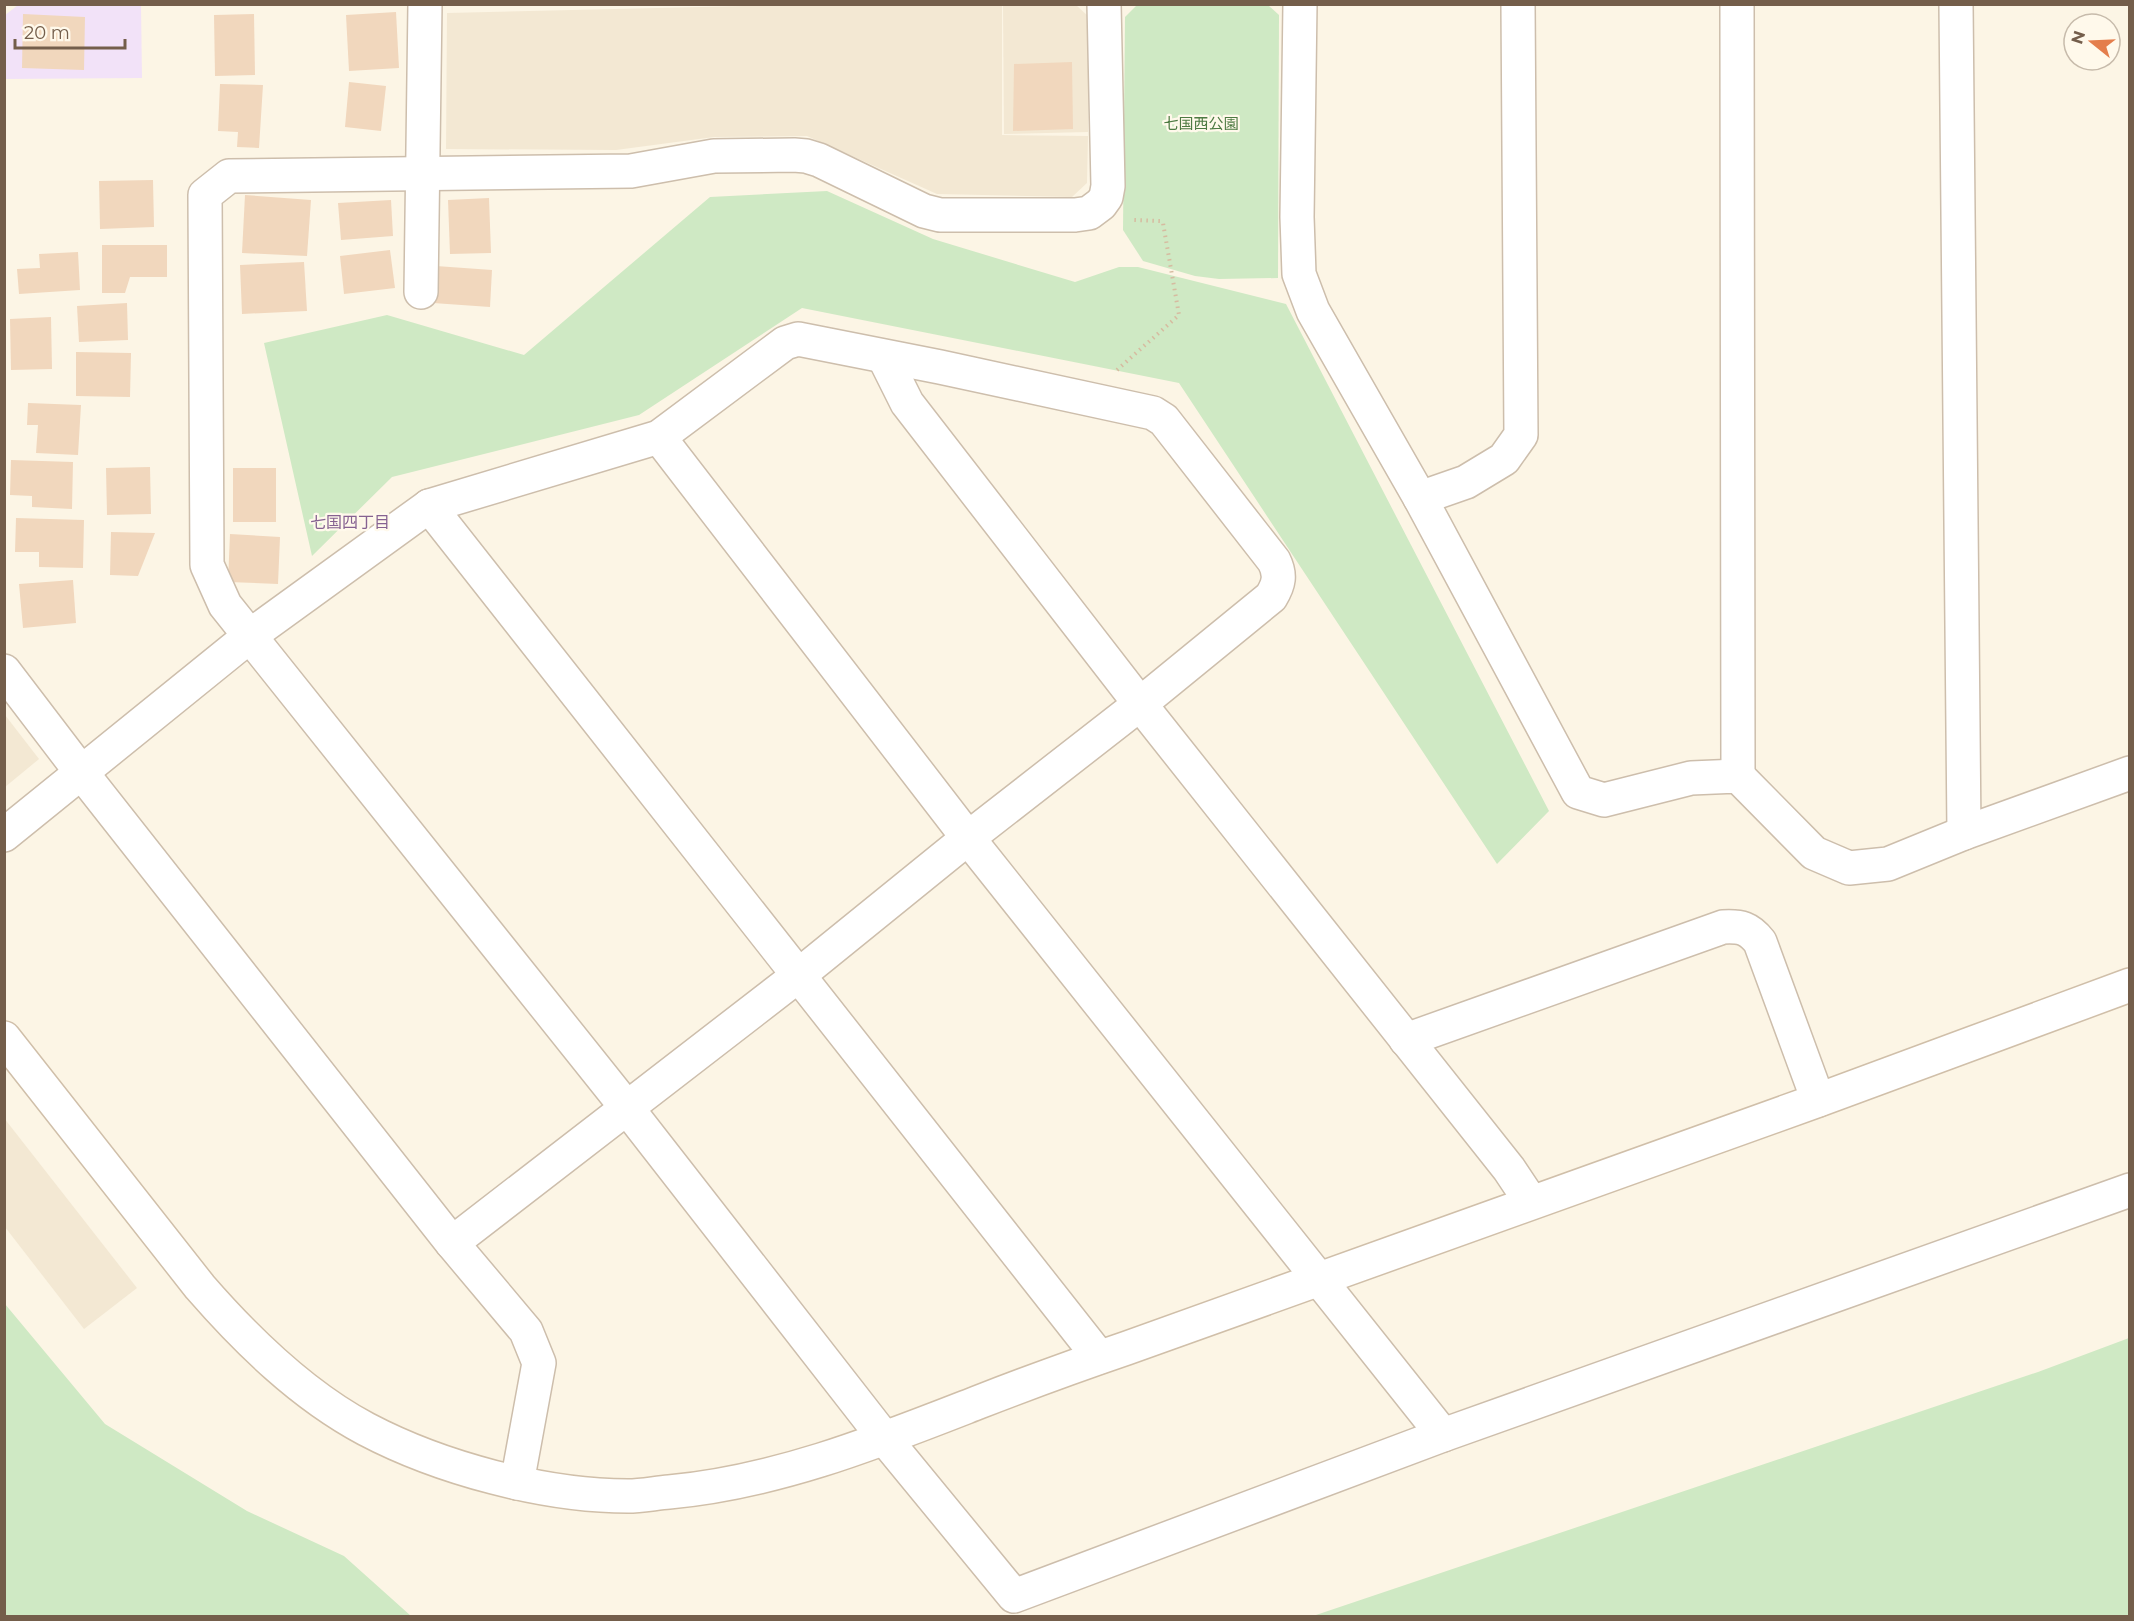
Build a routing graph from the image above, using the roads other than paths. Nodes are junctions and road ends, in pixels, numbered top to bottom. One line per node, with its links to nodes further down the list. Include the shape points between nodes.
1 (425, 4): 7 (street)
2 (1104, 4): 7 (street, via 1108,186 1106,197 1089,213 940,215 819,160 794,155 714,156 631,171)
3 (1300, 4): 11 (street, via 1299,274 1313,312)
4 (1518, 4): 11 (street, via 1521,435 1504,459 1466,482)
5 (1737, 4): 18 (street)
6 (1956, 4): 19 (street)
7 (423, 173): 8 (street); 13 (street, via 229,176 205,195 207,565 225,605)
8 (421, 292)
9 (884, 357): 10 (street, via 798,339 785,343); 15 (street, via 907,403); 15 (street, via 1153,413 1164,420 1274,561 1280,573 1271,597)
10 (659, 437): 12 (street); 21 (street)
11 (1420, 498): 18 (street, via 1578,792 1604,800 1691,778)
12 (429, 506): 13 (street); 22 (street)
13 (251, 635): 16 (street); 27 (street)
14 (4, 671): 16 (street)
15 (1140, 704): 21 (street); 25 (street)
16 (81, 772): 20 (street); 30 (street)
17 (2130, 773): 19 (street)
18 (1738, 776): 19 (street, via 1814,853 1849,868 1888,864)
19 (1964, 833)
20 (4, 835)
21 (968, 838): 22 (street); 31 (street)
22 (799, 975): 27 (street); 32 (street)
23 (2130, 985): 26 (street)
24 (4, 1038): 35 (street, via 200,1287 275,1365 365,1428 464,1468)
25 (1406, 1040): 26 (street, via 1723,927 1738,926 1751,931 1760,942); 29 (street)
26 (1818, 1100): 29 (street)
27 (627, 1108): 30 (street); 34 (street)
28 (2130, 1190): 33 (street)
29 (1531, 1202): 31 (street)
30 (452, 1243): 35 (street, via 526,1331 539,1363)
31 (1318, 1280): 32 (street); 33 (street)
32 (1099, 1358): 34 (street)
33 (1443, 1436): 34 (street, via 1014,1596)
34 (885, 1439): 35 (street, via 785,1471 683,1491 628,1496)
35 (517, 1483)

